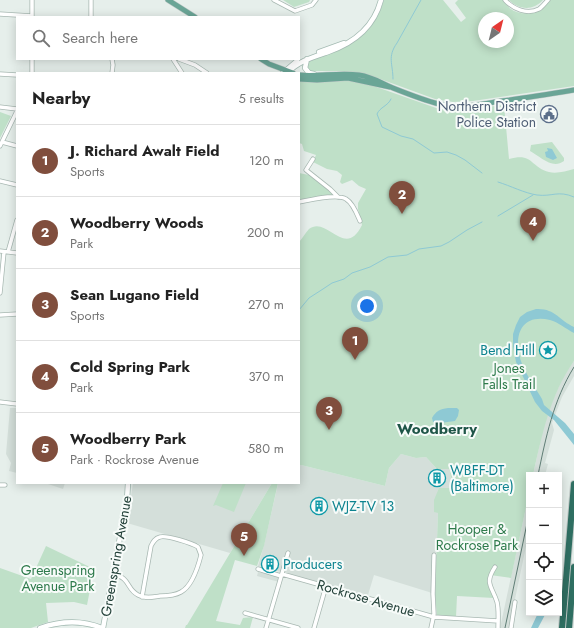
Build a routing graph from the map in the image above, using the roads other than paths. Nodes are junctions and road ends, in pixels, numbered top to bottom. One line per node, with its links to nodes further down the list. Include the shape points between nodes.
1 (32, 0): 11 (street)
2 (91, 0): 12 (street)
3 (168, 0): 9 (main road)
4 (274, 0): 5 (street, via 294,11 312,5)
5 (316, 0)
6 (381, 0): 14 (main road, via 374,18)
7 (505, 0): 8 (street, via 517,10 529,12 539,9)
8 (548, 0)
9 (174, 2): 13 (main road)
10 (0, 14): 11 (street)
11 (32, 16)
12 (91, 16)
13 (193, 16)
14 (363, 32): 15 (main road, via 346,45); 25 (main road, via 345,42 304,57)
15 (307, 59): 25 (main road); 29 (main road, via 304,67 306,71)
16 (32, 60): 21 (street)
17 (112, 60): 22 (street)
18 (174, 60): 23 (street)
19 (182, 60): 24 (street)
20 (263, 60): 25 (main road)
21 (32, 72)
22 (112, 72)
23 (181, 72)
24 (206, 72)
25 (286, 72)
26 (0, 74): 28 (street)
27 (300, 74): 29 (main road)
28 (16, 75)
29 (317, 75): 31 (main road, via 359,75)
30 (300, 79): 31 (main road, via 348,78)
31 (391, 87): 32 (main road, via 446,106)
32 (574, 90)
33 (0, 107): 34 (street)
34 (16, 110)
35 (16, 112): 36 (street)
36 (1, 144): 37 (street)
37 (16, 146)
38 (313, 159): 41 (street, via 306,170)
39 (0, 181): 40 (street)
40 (16, 185)
41 (338, 197): 42 (street); 43 (street, via 348,200)
42 (300, 202)
43 (360, 221)
44 (16, 222): 45 (street)
45 (4, 252): 46 (street); 47 (street)
46 (16, 253)
47 (0, 293)
48 (16, 314): 49 (street)
49 (0, 315)
50 (0, 402): 51 (street)
51 (16, 404)
52 (128, 484): 61 (main road, Greenspring Avenue)
53 (574, 484): 66 (highway)
54 (0, 485): 55 (street)
55 (5, 485)
56 (288, 553): 62 (street)
57 (434, 555): 68 (street)
58 (495, 567): 70 (street, via 489,580 490,589 497,602)
59 (574, 567): 66 (highway)
60 (258, 569): 62 (street, Rockrose Avenue)
61 (113, 574): 64 (street, via 124,578 132,591); 72 (main road, Greenspring Avenue)
62 (281, 575): 63 (street, Rockrose Avenue); 69 (street)
63 (326, 586): 68 (street, Rockrose Avenue); 75 (street)
64 (142, 597): 64 (street, via 154,540 162,536 195,545 200,549 201,555 192,578 180,593)
65 (515, 602): 78 (street)
66 (568, 602): 79 (highway); 80 (highway)
67 (245, 614): 69 (street)
68 (434, 617): 70 (street, Rockrose Avenue); 76 (street)
69 (268, 620): 73 (street); 74 (street)
70 (498, 621): 77 (street)
71 (40, 628): 72 (main road, via 69,622)
72 (102, 628)
73 (266, 628)
74 (298, 628)
75 (314, 628)
76 (431, 628)
77 (498, 628)
78 (511, 628)
79 (562, 628)
80 (569, 628)

